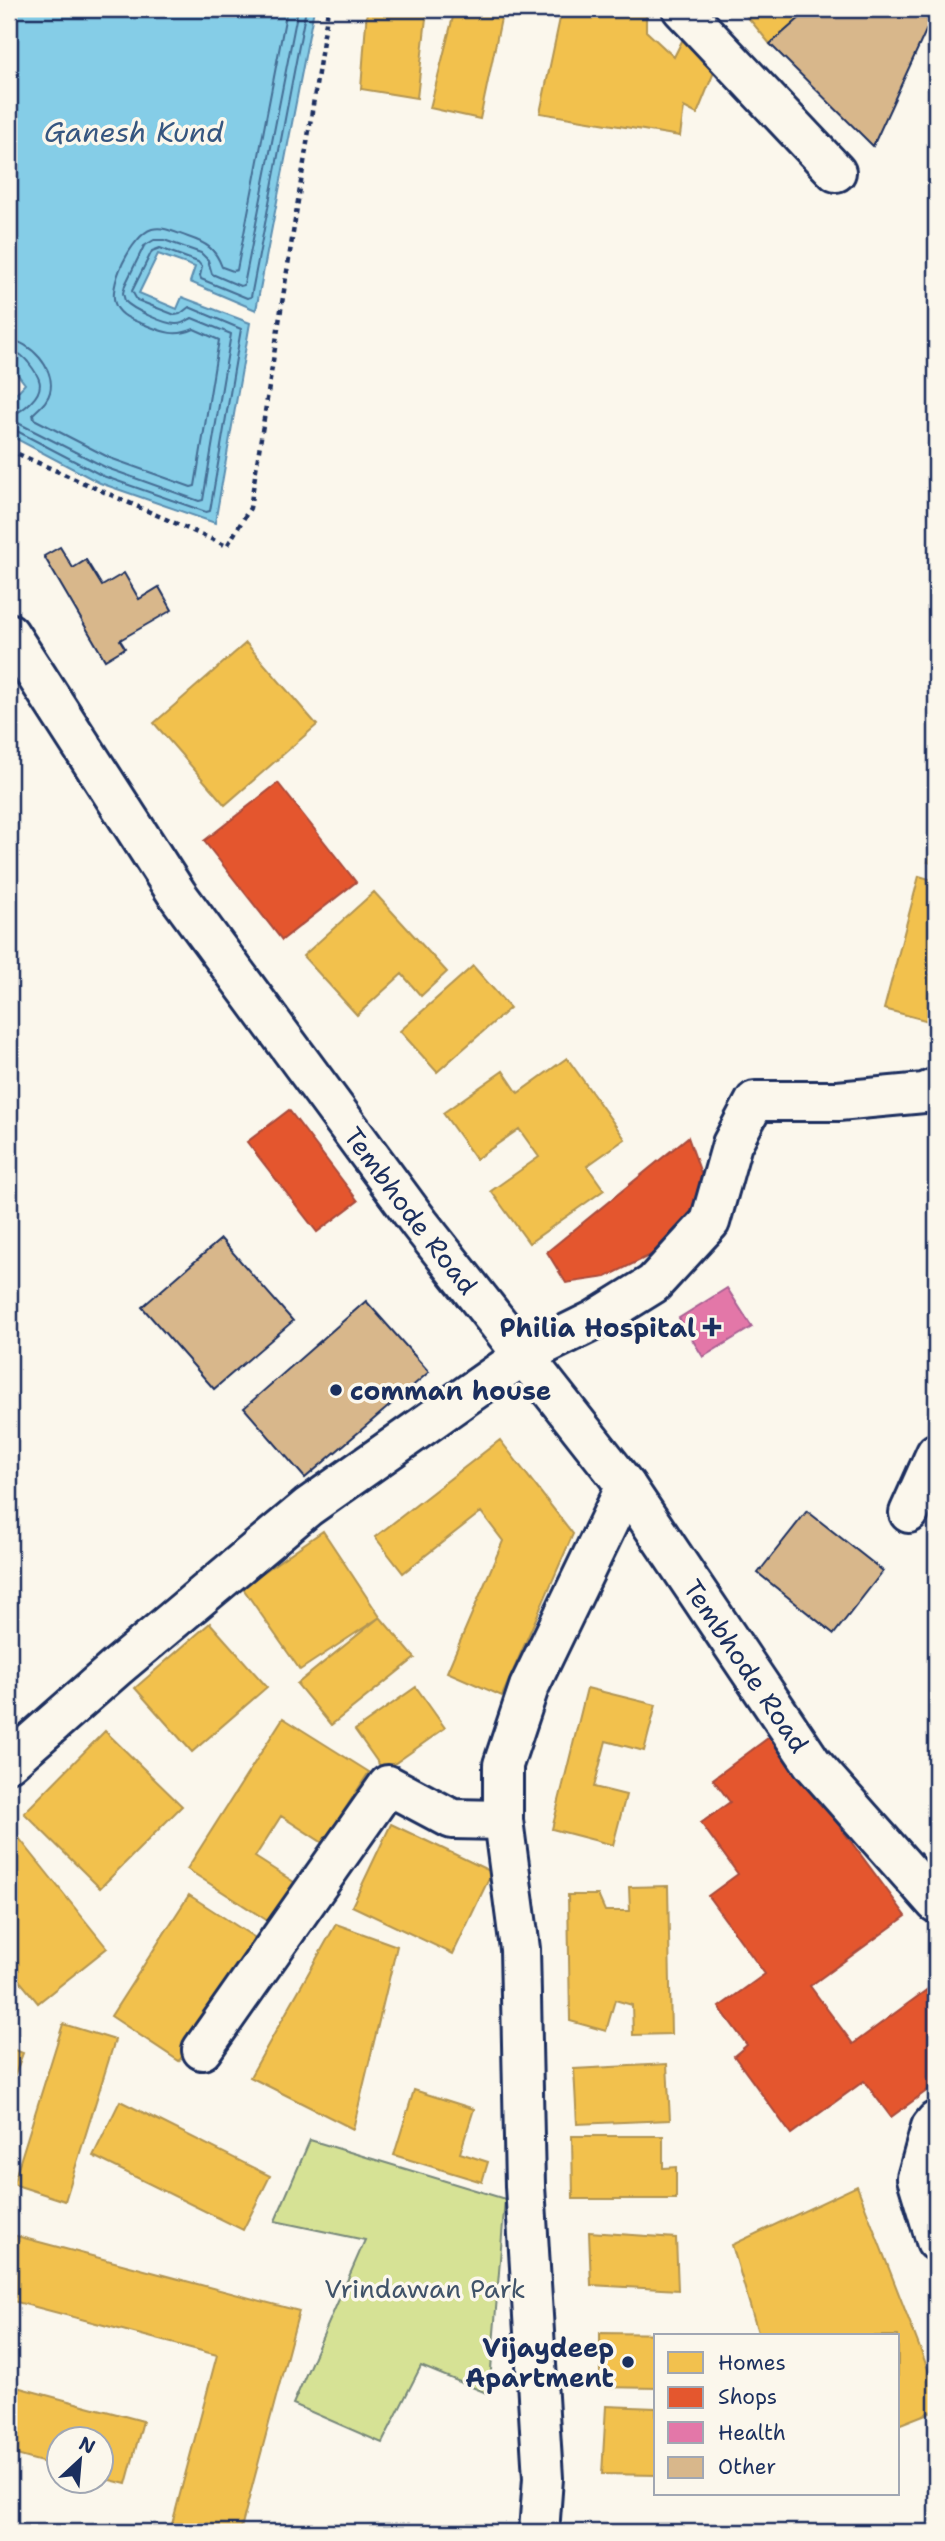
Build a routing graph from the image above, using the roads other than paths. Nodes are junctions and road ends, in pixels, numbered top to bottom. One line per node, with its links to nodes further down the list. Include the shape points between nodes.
1 (682, 9): 2 (street)
2 (836, 172)
3 (9, 633): 5 (street, Tembhode Road, via 177,894 420,1224)
4 (936, 1088): 5 (street, via 838,1101 755,1101 732,1144 710,1222 653,1284 595,1320)
5 (524, 1355): 7 (street, Tembhode Road); 9 (street, via 308,1507)
6 (936, 1452): 8 (street)
7 (626, 1486): 10 (street, via 528,1688 503,1765); 11 (street, Tembhode Road, via 812,1763)
8 (909, 1513)
9 (9, 1762)
10 (503, 1820): 12 (street, via 452,1819 388,1785); 15 (street, via 520,1949 525,2186 543,2478)
11 (936, 1903)
12 (202, 2050)
13 (936, 2121): 14 (street, via 917,2178)
14 (936, 2241)
15 (539, 2532)

